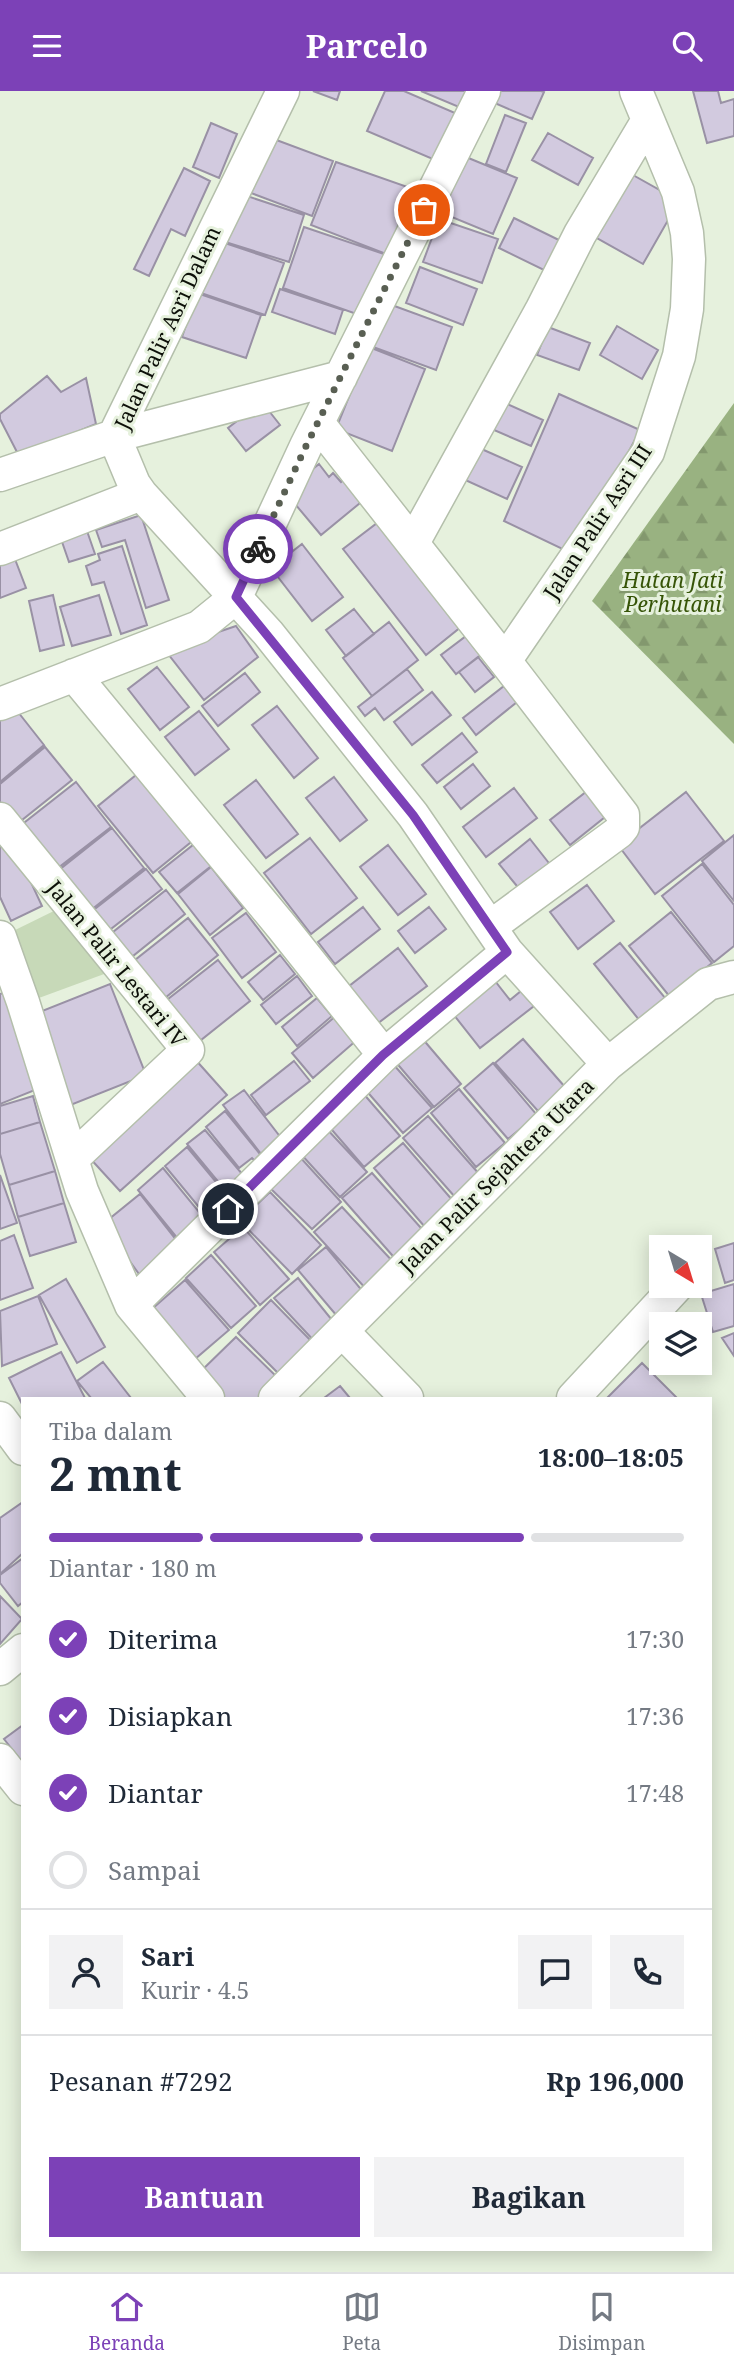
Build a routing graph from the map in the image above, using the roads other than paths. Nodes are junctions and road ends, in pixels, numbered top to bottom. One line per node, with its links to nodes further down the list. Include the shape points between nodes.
1 (283, 91): 7 (street, Jalan Palir Asri Dalam)
2 (484, 91): 5 (street)
3 (636, 91): 4 (street, Jalan Palir Asri III)
4 (648, 120): 10 (street, via 580,234); 13 (street, Jalan Palir Asri III, via 678,191 687,233 687,309 679,356 648,452)
5 (341, 377): 6 (street); 7 (street, Jalan Palir Asri Dalam)
6 (318, 423): 10 (street); 12 (street)
7 (114, 436): 8 (street); 9 (street)
8 (0, 475)
9 (141, 494): 11 (street); 12 (street)
10 (413, 543): 13 (street)
11 (0, 549)
12 (236, 597): 14 (street, via 198,627); 18 (street, via 413,815)
13 (505, 661): 18 (street, via 624,819 619,832)
14 (74, 675): 15 (street); 20 (street)
15 (0, 704)
16 (0, 819): 22 (street, Jalan Palir Lestari IV, via 188,1050)
17 (0, 937): 22 (street)
18 (499, 940): 20 (street); 21 (street)
19 (734, 977): 21 (street, Jalan Palir Sejahtera Utara, via 708,984)
20 (383, 1055): 24 (street)
21 (608, 1064): 25 (street, Jalan Palir Sejahtera Utara)
22 (72, 1159): 24 (street)
23 (665, 1299): 29 (street)
24 (131, 1305): 26 (street)
25 (343, 1332): 27 (street, Jalan Palir Sejahtera Utara); 28 (street)
26 (207, 1397)
27 (276, 1397)
28 (406, 1397)
29 (574, 1397)
30 (0, 1418): 31 (street)
31 (21, 1447)
32 (21, 1652): 33 (street)
33 (0, 1669)
34 (0, 1761): 35 (street)
35 (21, 1787)

